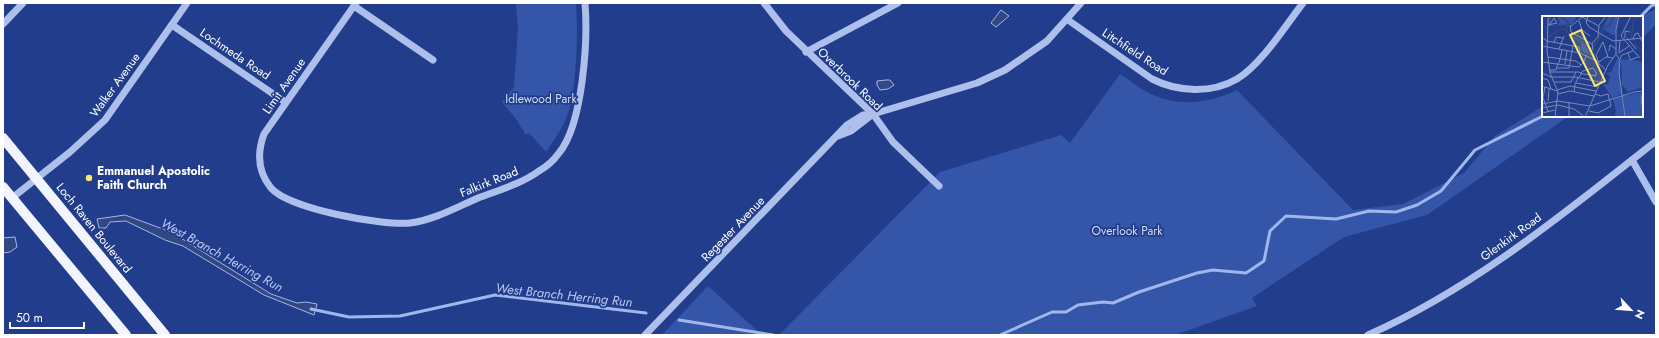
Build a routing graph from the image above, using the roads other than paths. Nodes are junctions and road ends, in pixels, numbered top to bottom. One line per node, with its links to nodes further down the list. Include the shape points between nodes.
1 (22, 3): 10 (street)
2 (187, 3): 11 (street, Walker Avenue)
3 (585, 3): 22 (street, Falkirk Road, via 579,105 566,143 560,153 540,171 524,180 429,218 408,223 360,219 330,212 285,199)
4 (764, 3): 12 (street, Overbrook Road)
5 (898, 3): 12 (street)
6 (1081, 3): 9 (street, Regester Avenue)
7 (1303, 3): 9 (street, Litchfield Road, via 1255,64 1238,79 1198,90 1172,87 1152,79)
8 (355, 4): 13 (street); 14 (street, Limit Avenue)
9 (1068, 20): 15 (street, Regester Avenue, via 1047,41 1005,70 977,82)
10 (3, 24)
11 (172, 25): 14 (street, Lochmeda Road); 19 (street, Walker Avenue, via 105,120)
12 (806, 52): 15 (street, Overbrook Road)
13 (433, 60)
14 (285, 102): 22 (street, Limit Avenue, via 264,134 260,145 261,168)
15 (873, 114): 20 (street, Overbrook Road, via 893,142); 27 (street, Regester Avenue, via 863,115 847,125)
16 (3, 138): 19 (main road, Loch Raven Boulevard)
17 (1656, 141): 18 (street, Glenkirk Road)
18 (1632, 160): 24 (street); 28 (street, Glenkirk Road, via 1519,247 1429,304)
19 (37, 179): 23 (street, Walker Avenue); 26 (main road, Loch Raven Boulevard)
20 (939, 186)
21 (3, 187): 23 (main road)
22 (272, 189)
23 (12, 198): 25 (main road)
24 (1656, 202)
25 (126, 335)
26 (165, 335)
27 (645, 335)
28 (1368, 335)

